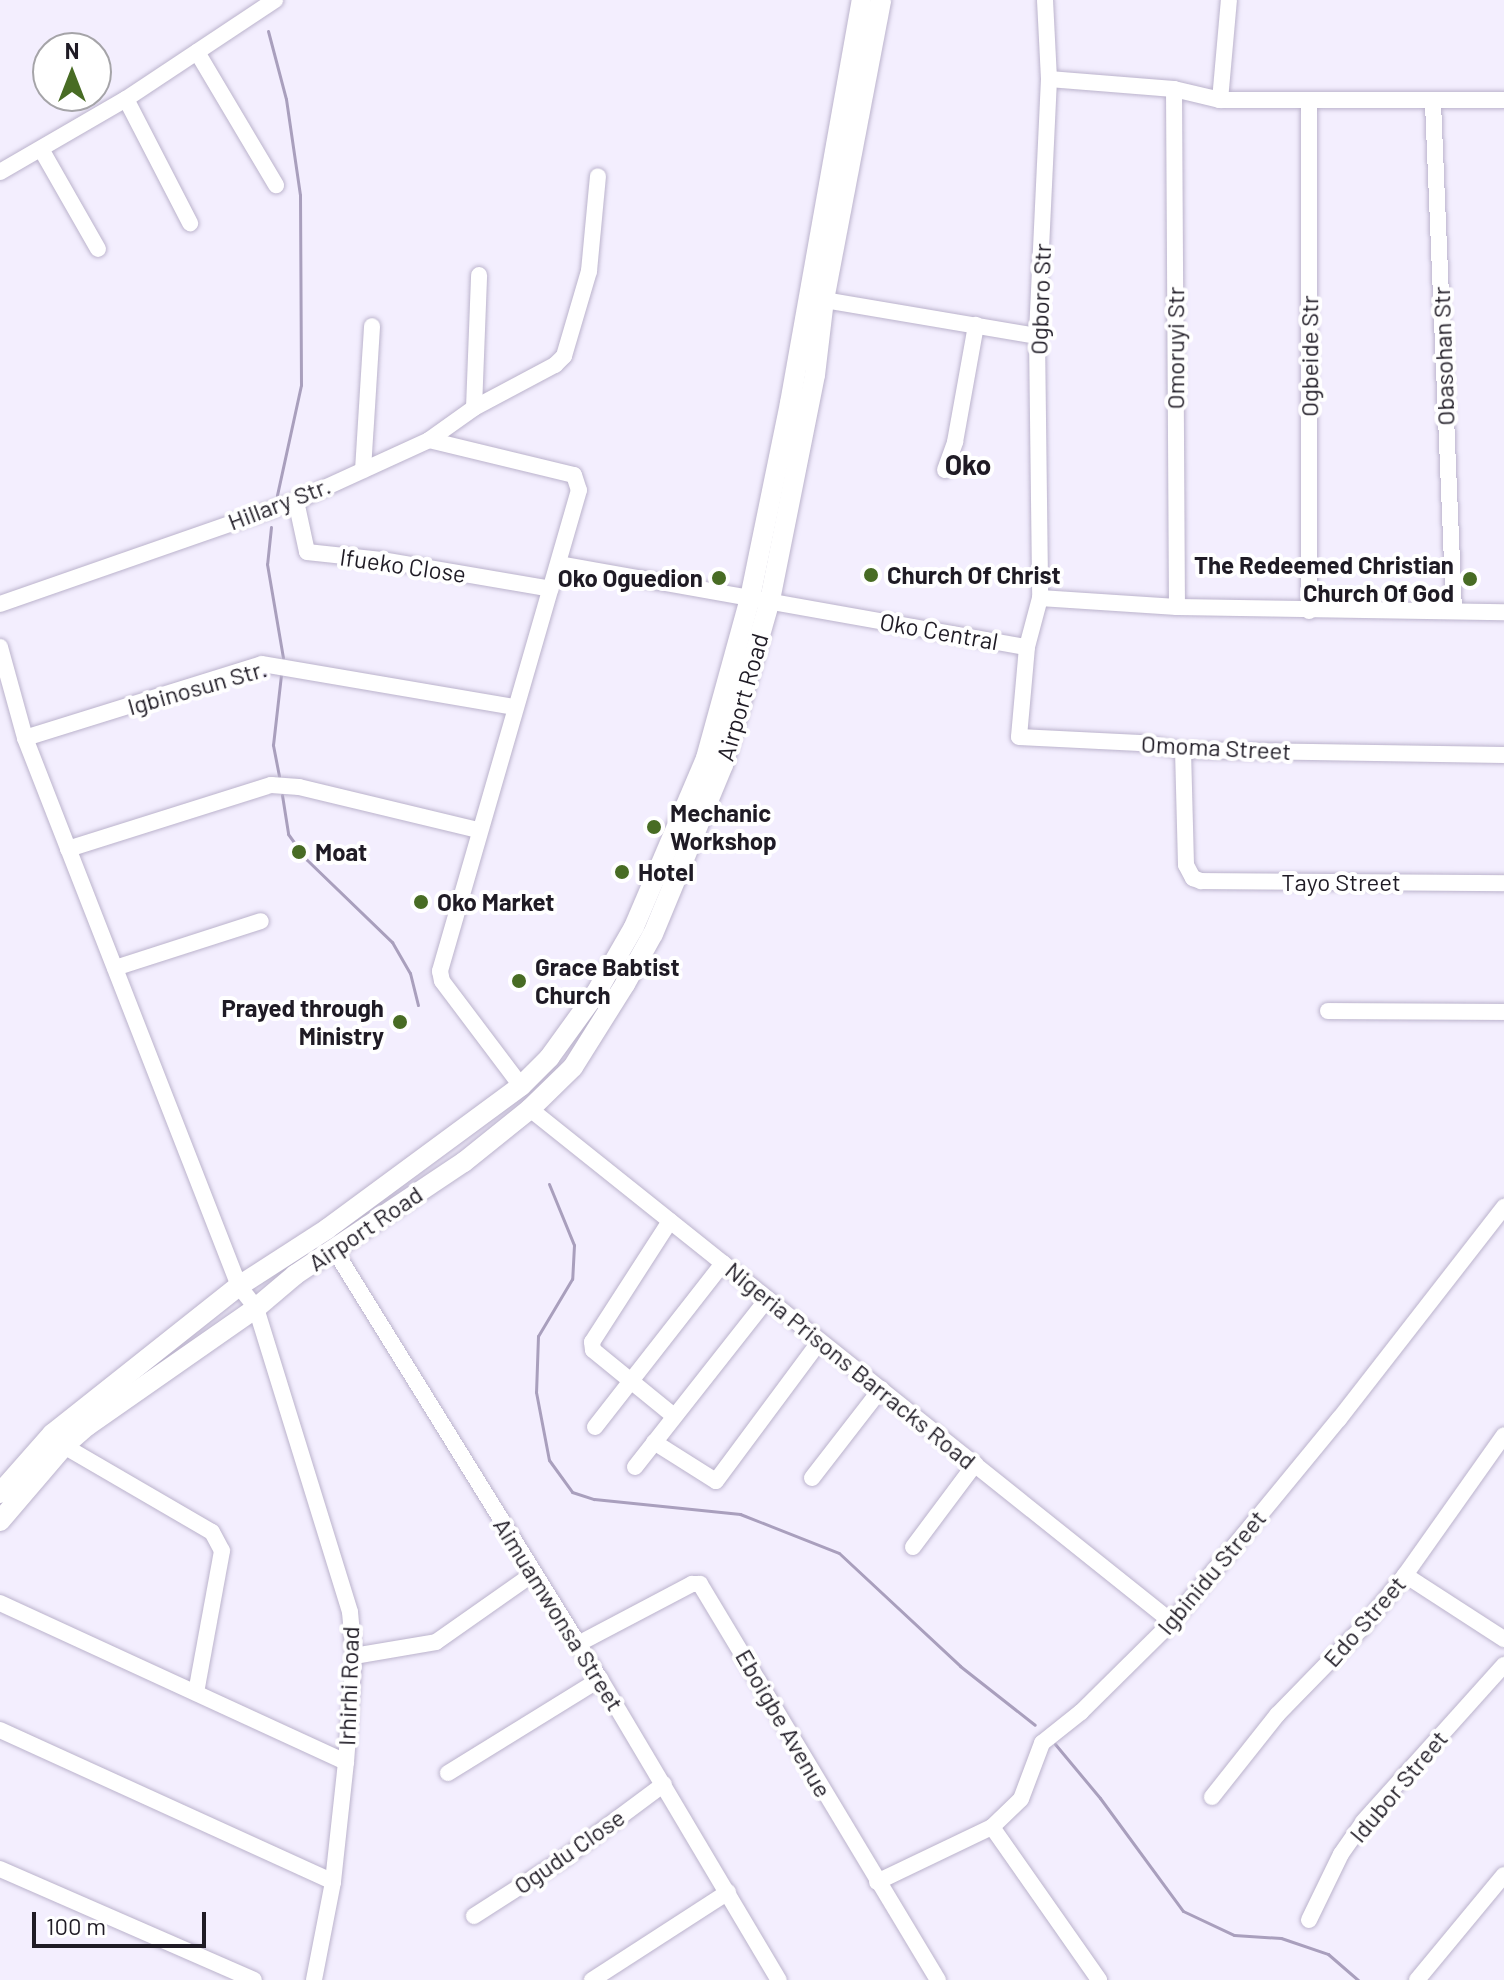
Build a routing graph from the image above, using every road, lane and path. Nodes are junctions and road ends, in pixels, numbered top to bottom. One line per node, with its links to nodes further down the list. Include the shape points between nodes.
1 (275, 0): 6 (street)
2 (862, 0): 33 (main road, Airport Road)
3 (881, 0): 21 (main road, Airport Road)
4 (1045, 0): 7 (street, Ogboro Str)
5 (1229, 0): 10 (street)
6 (197, 52): 9 (street); 17 (street)
7 (1049, 79): 8 (street); 24 (street, Ogboro Str)
8 (1174, 89): 10 (street); 35 (street, Omoruyi Str)
9 (126, 99): 14 (street); 18 (street)
10 (1220, 100): 12 (street)
11 (1504, 100): 13 (street)
12 (1309, 101): 13 (street); 37 (street, Ogbeide Str)
13 (1433, 103): 36 (street, Obasohan Str)
14 (41, 149): 15 (street); 19 (street)
15 (0, 172)
16 (598, 176): 25 (street, Hillary Str., via 589,271 564,356)
17 (276, 185)
18 (190, 223)
19 (98, 249)
20 (479, 275): 25 (street)
21 (824, 300): 22 (street); 33 (main road, Airport Road, via 815,375)
22 (976, 325): 24 (street); 28 (street)
23 (372, 326): 27 (street)
24 (1037, 336): 32 (street, Ogboro Str)
25 (474, 408): 26 (street, Hillary Str.)
26 (429, 440): 27 (street, Hillary Str.); 30 (street, via 574,475 579,490)
27 (363, 470): 29 (street, Hillary Str.)
28 (945, 470)
29 (296, 501): 31 (street, Ifueko Close, via 307,552); 34 (street, Hillary Str.)
30 (559, 564): 31 (street); 33 (street, Oko Central)
31 (551, 589): 41 (street)
32 (1040, 598): 35 (street); 40 (street, Oko Central)
33 (760, 599): 40 (street, Oko Central); 52 (main road, Airport Road, via 706,758 634,927 596,993 549,1058); 53 (main road, Airport Road, via 723,765 653,934 573,1067)
34 (0, 604)
35 (1177, 607): 37 (street)
36 (1454, 610): 37 (street); 38 (street)
37 (1309, 611)
38 (1504, 612)
39 (0, 647): 42 (street)
40 (1027, 647): 43 (street, Omoma Street, via 1019,737)
41 (514, 707): 42 (street, Igbinosun Str., via 262,664); 45 (street)
42 (25, 738): 46 (street)
43 (1183, 750): 44 (street, Omoma Street); 47 (street, Tayo Street, via 1186,865 1193,878)
44 (1504, 755)
45 (478, 830): 46 (street, via 271,785); 52 (street, via 440,971 442,981)
46 (68, 849): 49 (street)
47 (1504, 883)
48 (261, 921): 49 (street)
49 (115, 968): 58 (street)
50 (1328, 1011): 51 (street)
51 (1504, 1012)
52 (521, 1086): 58 (main road, Airport Road, via 327,1229)
53 (530, 1109): 55 (street, Nigeria Prisons Barracks Road); 56 (main road, Airport Road)
54 (1504, 1207): 78 (street, Igbinidu Street)
55 (670, 1221): 57 (street, Nigeria Prisons Barracks Road); 62 (street, via 592,1342 593,1350)
56 (335, 1251): 60 (main road, Airport Road); 75 (street, Aimuamwonsa Street)
57 (723, 1263): 59 (street, Nigeria Prisons Barracks Road); 62 (street)
58 (239, 1286): 60 (street); 72 (main road, Airport Road, via 52,1434)
59 (767, 1299): 61 (street, Nigeria Prisons Barracks Road); 64 (street)
60 (256, 1308): 68 (main road, Airport Road); 81 (street, Irhirhi Road, via 341,1575)
61 (820, 1341): 63 (street, Nigeria Prisons Barracks Road); 67 (street, via 716,1481)
62 (631, 1381): 64 (street); 65 (street)
63 (881, 1389): 69 (street, Nigeria Prisons Barracks Road); 71 (street)
64 (674, 1416): 67 (street)
65 (595, 1427)
66 (1504, 1435): 76 (street, Edo Street)
67 (654, 1442): 70 (street)
68 (64, 1446): 73 (main road, Airport Road); 84 (street, via 212,1532 222,1551)
69 (975, 1464): 74 (street); 78 (street, Nigeria Prisons Barracks Road)
70 (635, 1467)
71 (812, 1478)
72 (0, 1493)
73 (0, 1521)
74 (913, 1547)
75 (534, 1573): 80 (street, Aimuamwonsa Street); 81 (street, via 436,1642)
76 (1405, 1575): 79 (street); 89 (street, Edo Street, via 1362,1628 1277,1715)
77 (0, 1603): 84 (street)
78 (1172, 1622): 90 (street, Igbinidu Street, via 1042,1743 1021,1799)
79 (1504, 1639)
80 (578, 1644): 83 (street, Aimuamwonsa Street); 94 (street, Eboigbe Avenue, via 700,1584)
81 (354, 1656): 86 (street, Irhirhi Road)
82 (1504, 1665): 97 (street, Idubor Street, via 1363,1822)
83 (600, 1679): 87 (street); 88 (street, Aimuamwonsa Street)
84 (196, 1693): 86 (street)
85 (0, 1730): 93 (street)
86 (346, 1762): 93 (street, Irhirhi Road)
87 (448, 1773)
88 (664, 1784): 95 (street, Aimuamwonsa Street); 96 (street, Ogudu Close, via 566,1857)
89 (1212, 1797)
90 (992, 1827): 94 (street, Igbinidu Street); 103 (street)
91 (0, 1869): 98 (street)
92 (1504, 1875): 104 (street)
93 (333, 1882): 99 (street, Irhirhi Road)
94 (877, 1882): 102 (street, Eboigbe Avenue)
95 (728, 1892): 100 (street); 101 (street, Aimuamwonsa Street)
96 (474, 1916)
97 (1309, 1920)
98 (254, 1980)
99 (314, 1980)
100 (592, 1980)
101 (779, 1980)
102 (938, 1980)
103 (1099, 1980)
104 (1417, 1980)

